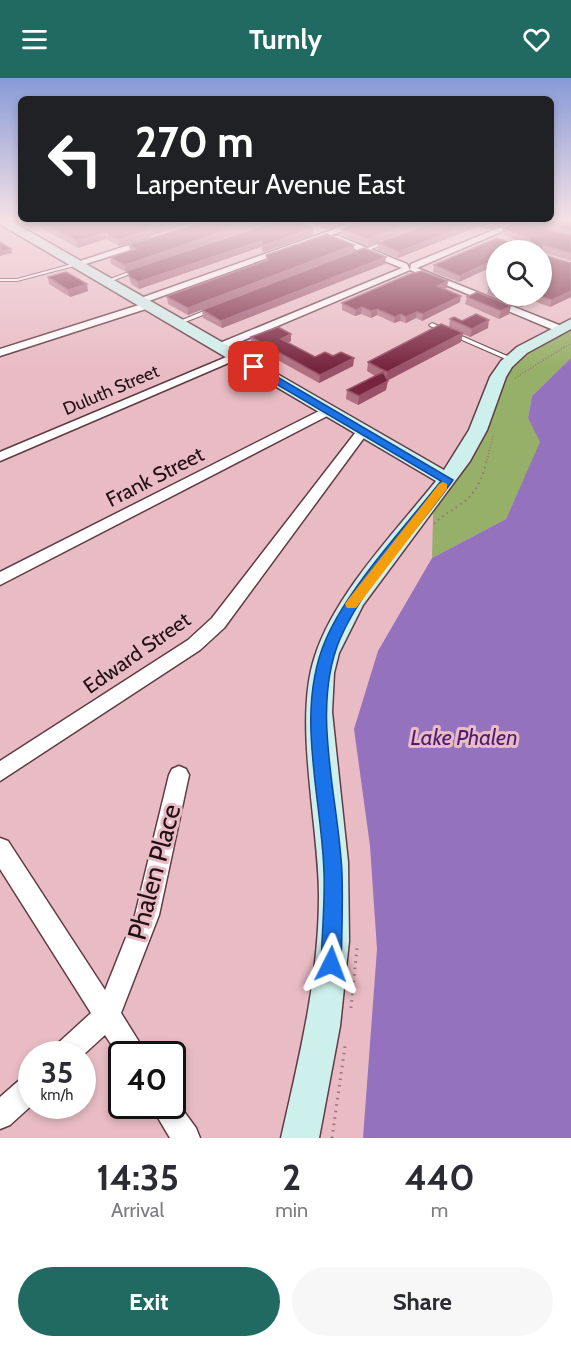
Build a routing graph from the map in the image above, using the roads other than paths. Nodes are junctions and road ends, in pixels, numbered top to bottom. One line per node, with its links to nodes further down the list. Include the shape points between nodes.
1 (60, 268): 7 (lane, via 17,280)
2 (84, 268): 8 (street)
3 (237, 268): 9 (street)
4 (409, 268): 14 (street)
5 (411, 268): 13 (street)
6 (140, 270): 8 (lane)
7 (0, 280)
8 (107, 281): 9 (street)
9 (144, 303): 11 (street); 15 (street)
10 (220, 306): 11 (lane)
11 (178, 323): 14 (street)
12 (432, 326): 17 (lane)
13 (565, 326): 17 (street)
14 (219, 347): 16 (street)
15 (0, 353)
16 (236, 356): 18 (street); 20 (street, Duluth Street)
17 (512, 366): 21 (street, via 498,377 478,430)
18 (328, 410): 19 (street); 22 (street, Frank Street)
19 (363, 430): 21 (street); 23 (street, Edward Street, via 218,623 194,645)
20 (0, 457)
21 (448, 480): 33 (street, via 355,599 333,639 322,672 320,731 334,914 325,1010)
22 (0, 579)
23 (0, 772)
24 (178, 775): 26 (street, Phalen Place, via 147,915)
25 (0, 849): 26 (street)
26 (107, 1016): 27 (street, Phalen Place); 28 (street)
27 (79, 1041)
28 (123, 1041)
29 (18, 1099): 30 (street)
30 (0, 1115)
31 (174, 1119): 32 (street)
32 (186, 1138)
33 (300, 1138)

